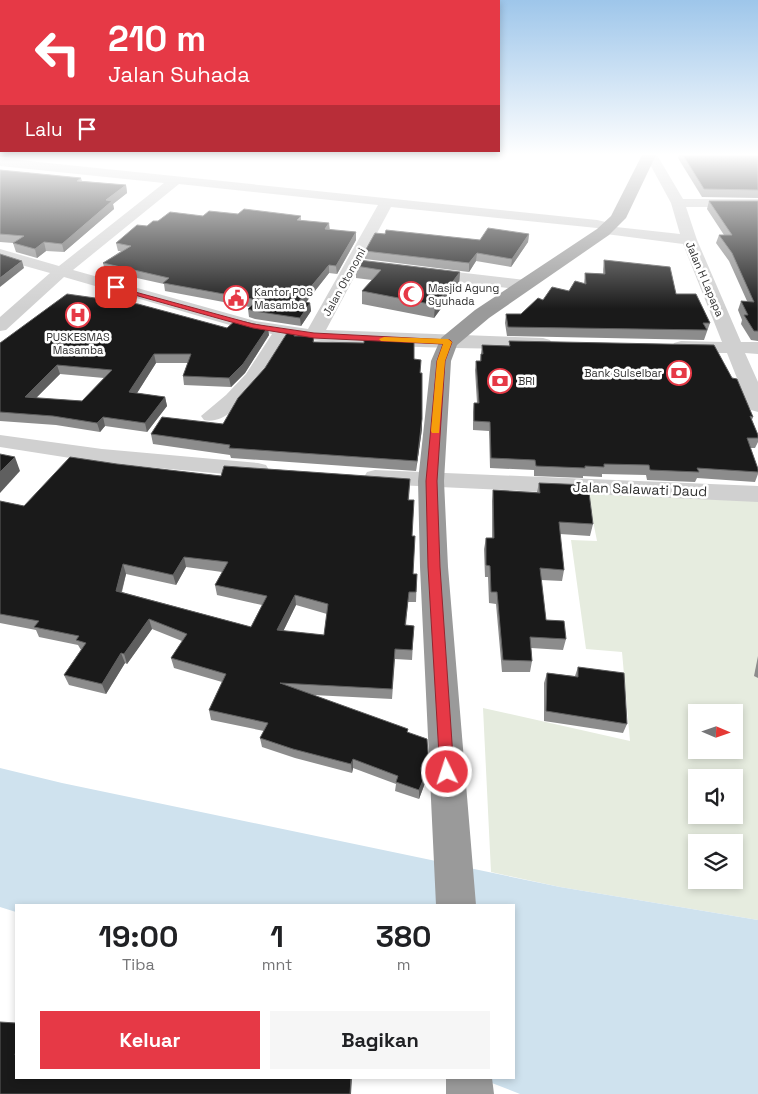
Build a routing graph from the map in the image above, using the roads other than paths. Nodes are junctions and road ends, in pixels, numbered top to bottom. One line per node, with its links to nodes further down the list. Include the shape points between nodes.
1 (144, 206): 9 (street)
2 (386, 206): 5 (street); 8 (street, Jalan Otonomi)
3 (624, 206): 5 (highway)
4 (679, 206): 6 (street, Jalan H Lapapa)
5 (606, 230): 6 (street); 10 (highway)
6 (689, 240): 17 (street, Jalan H Lapapa)
7 (0, 254): 9 (street)
8 (353, 265): 10 (street); 13 (street, Jalan Otonomi)
9 (62, 271): 11 (street); 12 (street, via 243,324)
10 (525, 285): 14 (highway)
11 (0, 326)
12 (283, 330): 13 (street); 20 (street, via 246,387)
13 (314, 335): 14 (street)
14 (448, 342): 15 (street); 24 (highway, via 441,361)
15 (558, 345)
16 (666, 347): 17 (street)
17 (734, 348): 18 (street); 19 (street)
18 (758, 348)
19 (758, 406)
20 (211, 416)
21 (0, 440): 22 (street, via 102,456)
22 (278, 471)
23 (355, 476): 24 (street, Jalan Salawati Daud)
24 (432, 481): 25 (street, Jalan Salawati Daud); 26 (highway, via 434,567)
25 (758, 494)
26 (456, 904)
27 (469, 1079): 28 (highway)
28 (470, 1094)

